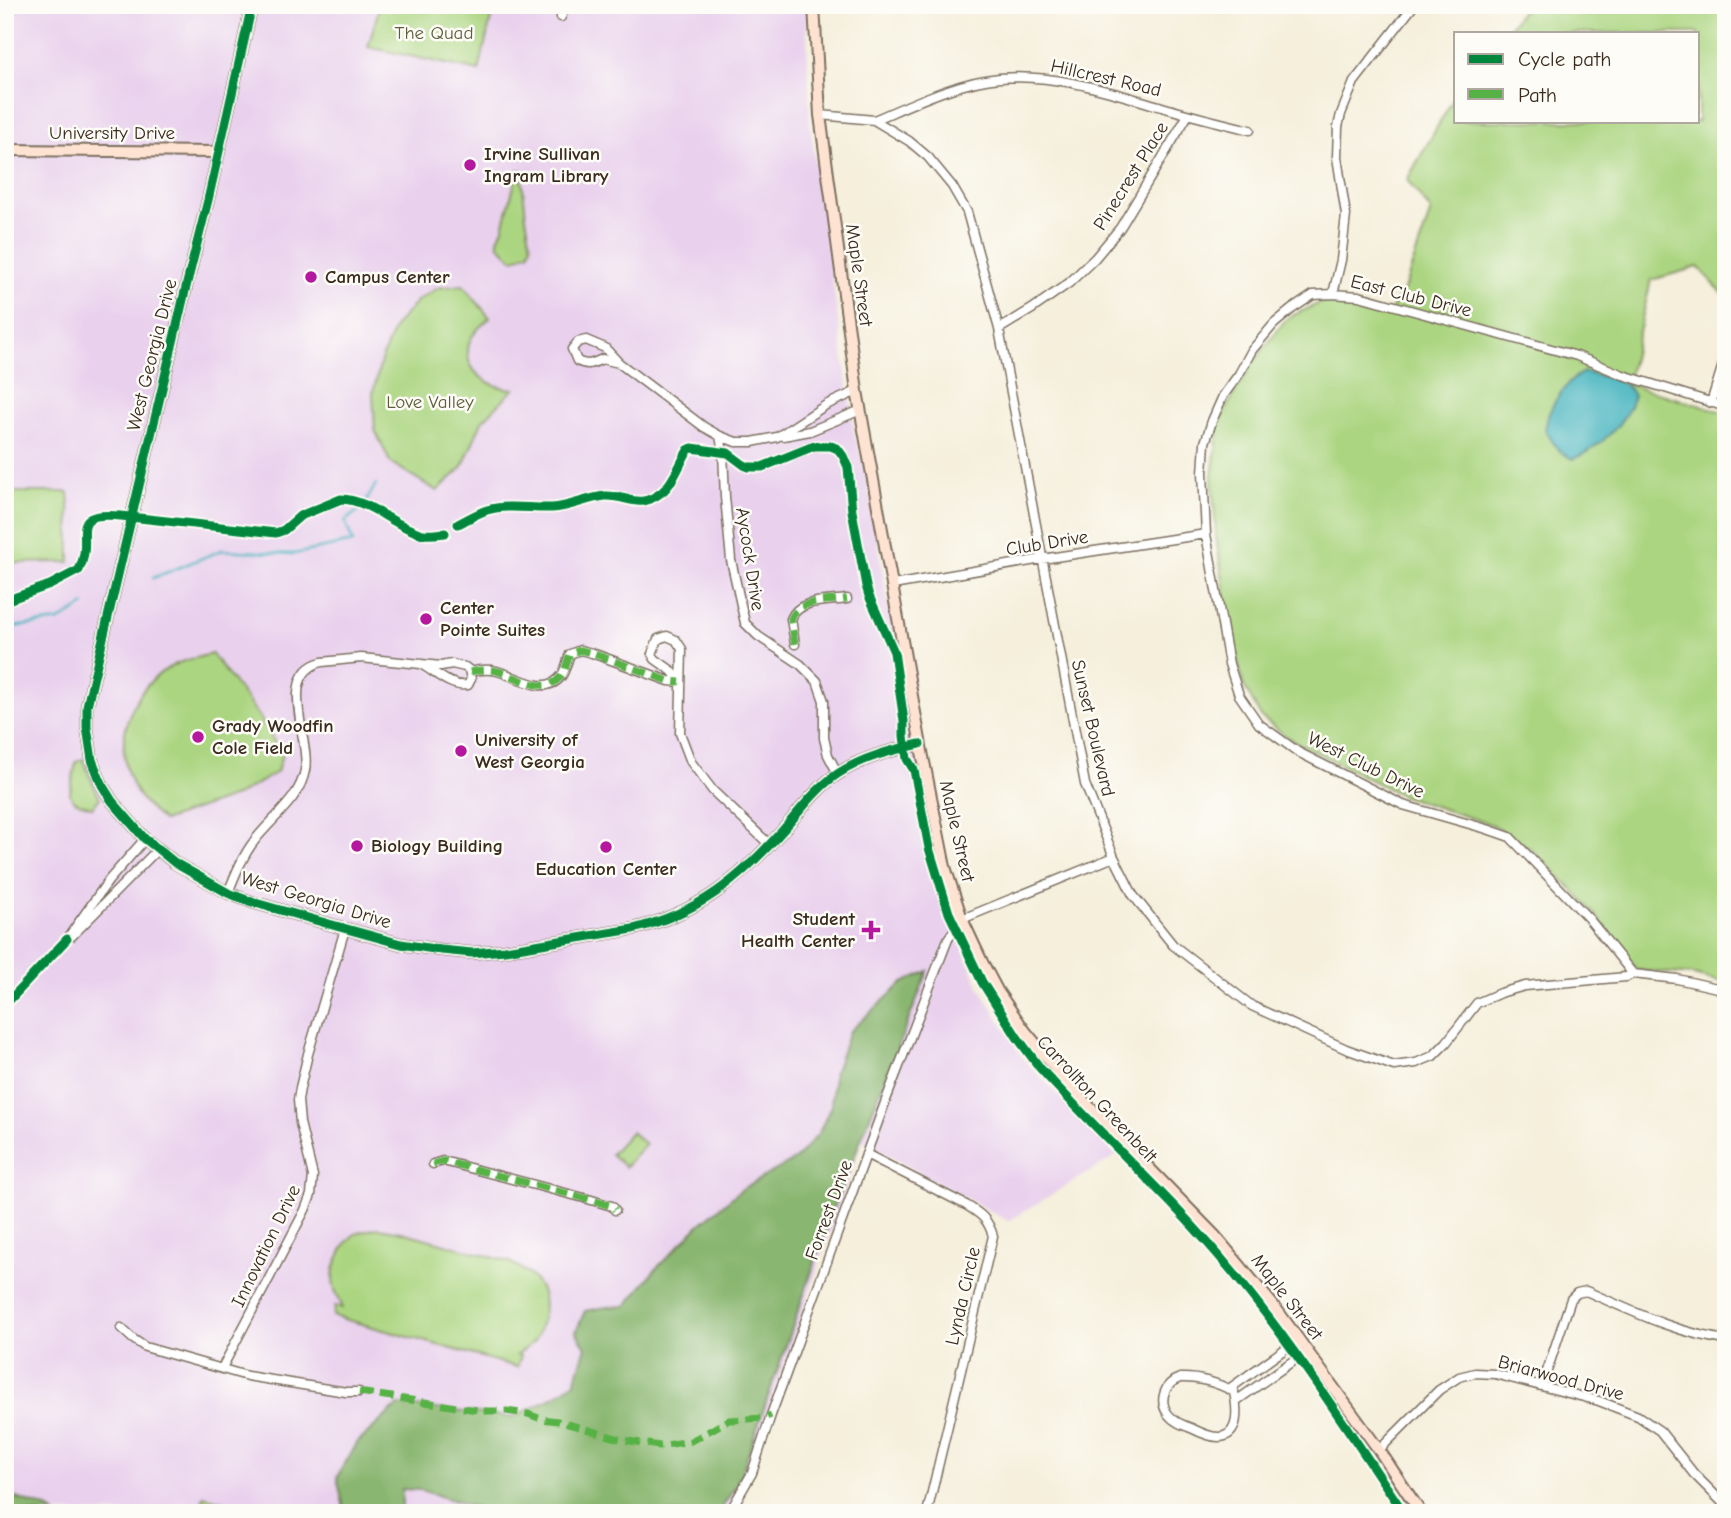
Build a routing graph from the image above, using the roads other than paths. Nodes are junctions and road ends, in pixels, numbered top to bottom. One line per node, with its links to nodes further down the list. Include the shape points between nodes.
1 (252, 5): 11 (street, West Georgia Drive)
2 (566, 5): 5 (street)
3 (814, 5): 6 (street, Maple Street)
4 (1414, 5): 12 (street, via 1354,82 1341,114 1337,157 1346,215)
5 (561, 17)
6 (820, 115): 8 (street, Sunset Boulevard); 16 (street, Maple Street)
7 (1188, 115): 8 (street, Hillcrest Road, via 1043,78 999,78 962,86); 9 (street, Hillcrest Road); 13 (street, Pinecrest Place, via 1120,228 1095,258 1069,283)
8 (874, 120): 13 (street, Sunset Boulevard, via 928,157 952,186 967,212)
9 (1251, 130)
10 (5, 150): 11 (street, University Drive)
11 (219, 152): 32 (street, West Georgia Drive, via 87,706 96,773 112,801)
12 (1333, 294): 17 (street, East Club Drive, via 1359,296 1577,356); 22 (street, East Club Drive, via 1313,295 1274,324 1252,349 1223,396 1205,443)
13 (999, 329): 23 (street, Sunset Boulevard)
14 (1726, 355): 17 (street)
15 (619, 363): 15 (street, via 593,342 578,342 572,349 576,361 585,365 605,359); 20 (street)
16 (857, 391): 19 (street, Maple Street); 21 (street)
17 (1711, 403): 18 (street, East Club Drive)
18 (1726, 407)
19 (861, 410): 21 (street, via 810,431); 24 (street, Maple Street)
20 (720, 436): 21 (street, via 736,442); 31 (street, Aycock Drive, via 730,552 745,623 817,681 824,701 824,738)
21 (777, 437)
22 (1206, 534): 23 (street, Club Drive); 40 (street, West Club Drive, via 1229,664 1239,695 1259,724 1298,752 1403,805 1510,837 1589,919)
23 (1042, 559): 24 (street, Club Drive); 35 (street, Sunset Boulevard, via 1085,784)
24 (893, 585): 30 (street, Maple Street)
25 (847, 598): 26 (street, via 797,610 791,619)
26 (794, 644)
27 (421, 664): 28 (street, via 452,664); 28 (street, via 463,686 468,685); 36 (street, via 361,658 317,663 307,670 298,692 306,755 301,785 250,847)
28 (470, 672): 29 (street, via 496,671 540,686 554,684 563,674 569,654 580,650)
29 (680, 682): 29 (street, via 682,649 667,636 658,639 652,654); 33 (street, via 680,733 691,762 713,791)
30 (920, 744): 31 (street, West Georgia Drive, via 870,757); 37 (street, Maple Street, via 945,867)
31 (838, 774): 33 (street, West Georgia Drive)
32 (145, 839): 34 (street, West Georgia Drive); 39 (street, via 108,880)
33 (770, 845): 38 (street, West Georgia Drive, via 710,897 650,925 611,933 472,953 401,944)
34 (158, 849): 36 (street, West Georgia Drive); 39 (street)
35 (1114, 857): 37 (street); 40 (street, Sunset Boulevard, via 1133,895 1173,945 1252,1006 1394,1066 1433,1056 1477,1003 1500,993)
36 (228, 893): 38 (street, West Georgia Drive)
37 (962, 919): 43 (street, Forrest Drive, via 948,939); 47 (street, Maple Street, via 998,992 1025,1031 1077,1094 1216,1237)
38 (345, 929): 50 (street, Innovation Drive, via 298,1100 313,1176 311,1195)
39 (67, 939): 42 (street)
40 (1633, 974): 41 (street)
41 (1726, 990)
42 (5, 1006)
43 (866, 1154): 57 (street, Forrest Drive, via 752,1473); 58 (street, Lynda Circle, via 982,1215 993,1236)
44 (433, 1164): 45 (street, via 443,1161)
45 (615, 1210)
46 (121, 1328): 50 (street, via 145,1347)
47 (1299, 1339): 49 (street, Maple Street); 52 (street)
48 (1726, 1340): 51 (street, via 1669,1326 1586,1291 1577,1293 1571,1299)
49 (1307, 1351): 54 (street); 55 (street, Maple Street)
50 (222, 1368): 53 (street, via 247,1376)
51 (1542, 1386): 55 (street, Briarwood Drive, via 1495,1374 1458,1377); 56 (street, Briarwood Drive, via 1599,1401 1660,1431)
52 (1229, 1389): 54 (street); 54 (street, via 1180,1378 1166,1388 1165,1407 1177,1422 1218,1437 1232,1430)
53 (359, 1392)
54 (1236, 1401)
55 (1380, 1450): 59 (street, Maple Street)
56 (1726, 1506)
57 (729, 1513)
58 (927, 1513)
59 (1421, 1513)

